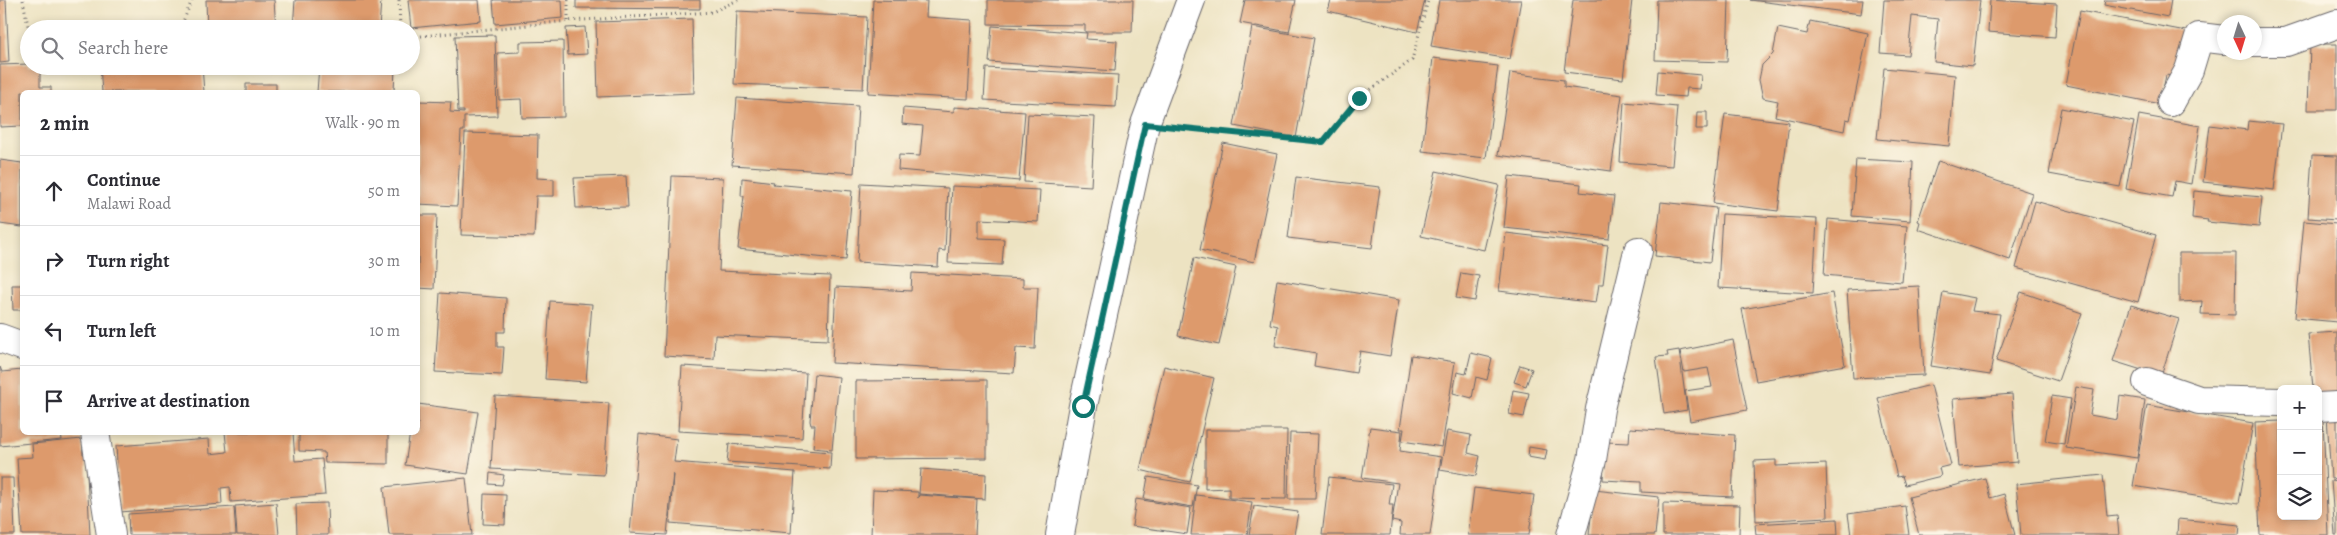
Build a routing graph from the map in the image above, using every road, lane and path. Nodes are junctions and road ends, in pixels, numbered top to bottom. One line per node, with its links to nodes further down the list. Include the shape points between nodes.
1 (24, 0): 8 (path)
2 (192, 0): 9 (path)
3 (399, 0): 10 (path)
4 (568, 0): 11 (path)
5 (738, 0): 11 (path, via 712,12)
6 (1191, 0): 17 (street)
7 (1428, 0): 17 (path, via 1412,60 1359,98 1323,142)
8 (27, 20)
9 (184, 20)
10 (400, 20)
11 (568, 21): 13 (path)
12 (2337, 24): 15 (street, via 2286,42)
13 (420, 36)
14 (2217, 39): 16 (street, via 2199,37 2189,70)
15 (2262, 42)
16 (2171, 102)
17 (1145, 124): 27 (street, via 1083,406)
18 (1638, 251): 28 (street, via 1600,409 1592,460)
19 (0, 338): 20 (street)
20 (20, 345)
21 (2147, 382): 22 (street, via 2198,400)
22 (2277, 402)
23 (2337, 406): 24 (street)
24 (2322, 407)
25 (95, 435): 26 (street)
26 (111, 535)
27 (1060, 535)
28 (1572, 535)

